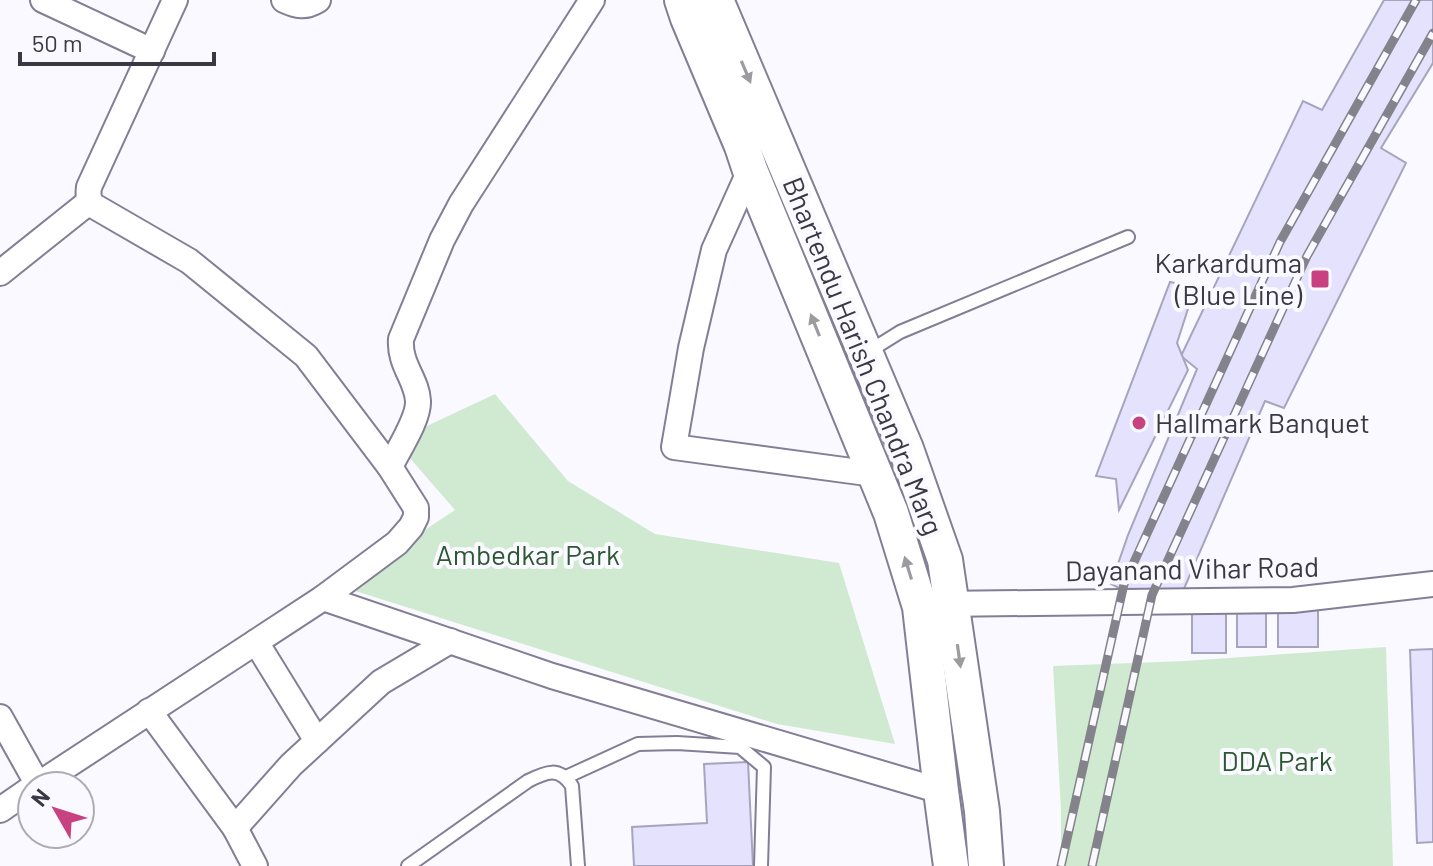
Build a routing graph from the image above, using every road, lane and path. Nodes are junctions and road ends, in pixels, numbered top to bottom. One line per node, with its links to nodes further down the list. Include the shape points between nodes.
1 (43, 0): 8 (street)
2 (175, 0): 8 (street)
3 (284, 0): 4 (street, via 297,6)
4 (318, 0)
5 (592, 0): 14 (street, via 442,240 401,339 401,355 418,401)
6 (682, 0): 9 (main road, Bhartendu Harish Chandra Marg)
7 (716, 0): 13 (main road, Bhartendu Harish Chandra Marg, one-way to 13)
8 (152, 51): 10 (street, via 89,187)
9 (750, 170): 15 (main road, Bhartendu Harish Chandra Marg, one-way to 9); 15 (street, via 714,250 674,447)
10 (89, 202): 12 (street); 14 (street, via 189,261 306,356)
11 (1128, 237): 13 (lane, via 900,332)
12 (0, 273)
13 (865, 353): 18 (main road, Bhartendu Harish Chandra Marg, via 945,560)
14 (390, 467): 17 (street, via 416,508 411,527)
15 (874, 474): 18 (main road, Bhartendu Harish Chandra Marg, one-way to 15)
16 (1433, 584): 18 (street, Dayanand Vihar Road, via 1293,600)
17 (323, 598): 19 (street); 20 (street)
18 (936, 605): 27 (main road, Bhartendu Harish Chandra Marg); 34 (main road, Bhartendu Harish Chandra Marg, one-way to 34, via 982,811)
19 (450, 641): 23 (street, via 381,682); 27 (street)
20 (256, 642): 21 (street); 23 (street)
21 (149, 711): 25 (street); 28 (street)
22 (0, 717): 24 (street)
23 (317, 741): 28 (street)
24 (27, 770)
25 (59, 770)
26 (566, 777): 30 (lane, via 558,772 528,781); 31 (lane, via 572,786); 32 (lane, via 638,744 740,747 764,767)
27 (941, 791): 33 (main road, Bhartendu Harish Chandra Marg)
28 (235, 828): 29 (street)
29 (255, 866)
30 (408, 866)
31 (578, 866)
32 (761, 866)
33 (951, 866)
34 (986, 866)

